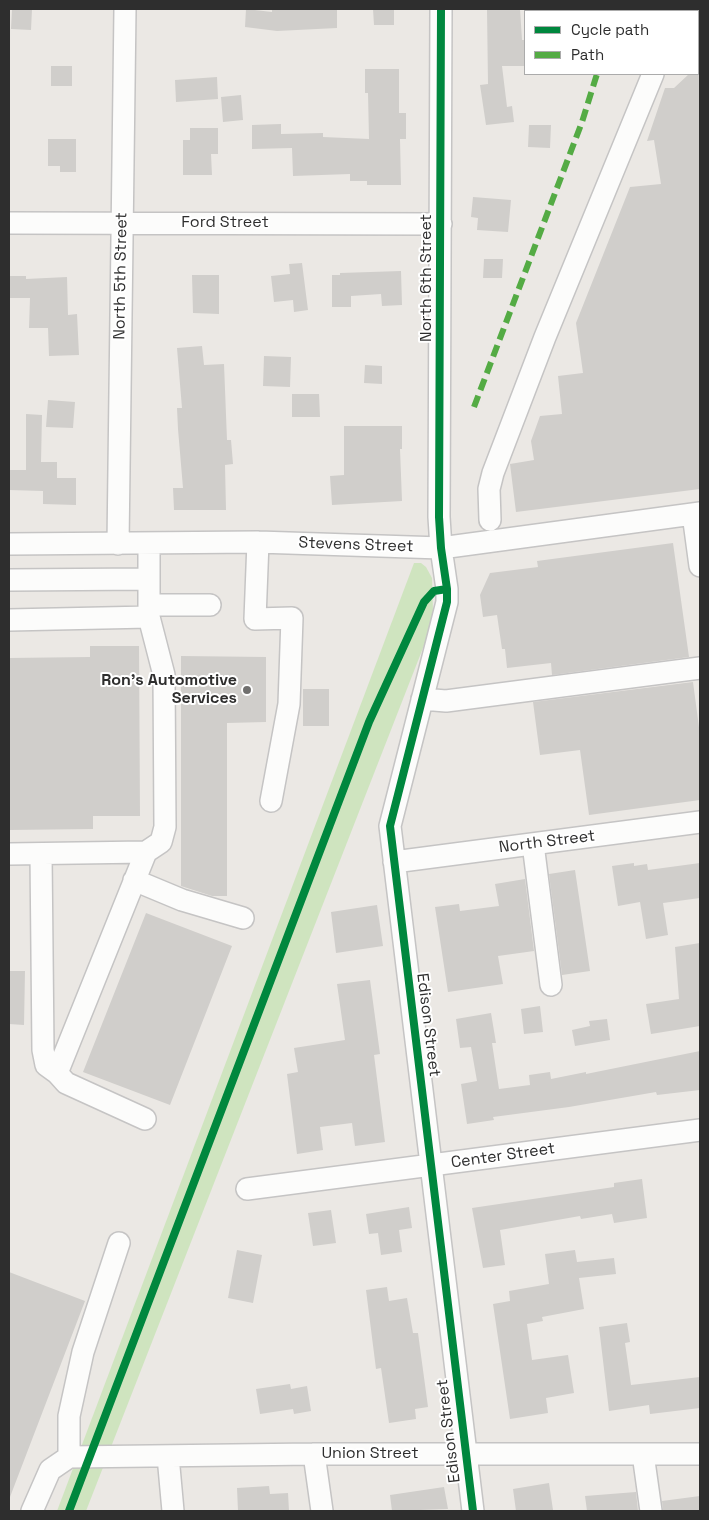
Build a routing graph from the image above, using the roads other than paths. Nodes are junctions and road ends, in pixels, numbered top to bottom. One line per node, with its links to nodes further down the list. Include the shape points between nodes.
1 (124, 9): 4 (street, North 5th Street)
2 (441, 9): 6 (street, North 6th Street)
3 (653, 75): 8 (street, via 545,336 494,473 490,489)
4 (122, 222): 5 (street, Ford Street); 6 (street, Ford Street); 12 (street, North 5th Street)
5 (9, 223)
6 (441, 224): 13 (street, North 6th Street)
7 (696, 513): 13 (street, Stevens Street); 14 (street)
8 (490, 520)
9 (258, 542): 10 (street, Stevens Street); 13 (street, Stevens Street); 22 (street, via 255,620 292,618 289,704)
10 (149, 543): 12 (street, Stevens Street); 15 (street)
11 (9, 544): 12 (street, Stevens Street)
12 (118, 544)
13 (441, 548): 21 (street, Edison Street, via 447,602)
14 (700, 566)
15 (149, 579): 16 (street); 18 (street)
16 (9, 580)
17 (210, 605): 18 (street)
18 (149, 611): 19 (street); 25 (street, via 164,675 165,827 161,842)
19 (9, 620)
20 (700, 668): 21 (street, via 455,700)
21 (422, 699): 28 (street, Edison Street, via 390,826)
22 (271, 801)
23 (700, 822): 24 (street, North Street)
24 (533, 844): 28 (street, North Street); 31 (street)
25 (146, 852): 27 (street); 29 (street)
26 (9, 854): 27 (street)
27 (41, 854): 32 (street, via 43,1050 46,1065)
28 (394, 862): 35 (street, Edison Street)
29 (134, 880): 30 (street, via 182,900); 32 (street)
30 (243, 918)
31 (551, 985)
32 (57, 1074): 33 (street, via 66,1083)
33 (145, 1119)
34 (700, 1130): 35 (street, Center Street)
35 (433, 1165): 36 (street, Center Street); 39 (street, Edison Street)
36 (247, 1189)
37 (119, 1243): 43 (street, via 83,1352 69,1416)
38 (314, 1454): 39 (street, Union Street); 42 (street, Union Street); 46 (street)
39 (466, 1454): 40 (street, Union Street); 47 (street, Edison Street)
40 (643, 1454): 41 (street, Union Street); 48 (street)
41 (700, 1454)
42 (168, 1456): 43 (street, Union Street); 45 (street)
43 (69, 1457): 44 (street, via 50,1470)
44 (32, 1511)
45 (173, 1511)
46 (322, 1511)
47 (473, 1511)
48 (651, 1511)

